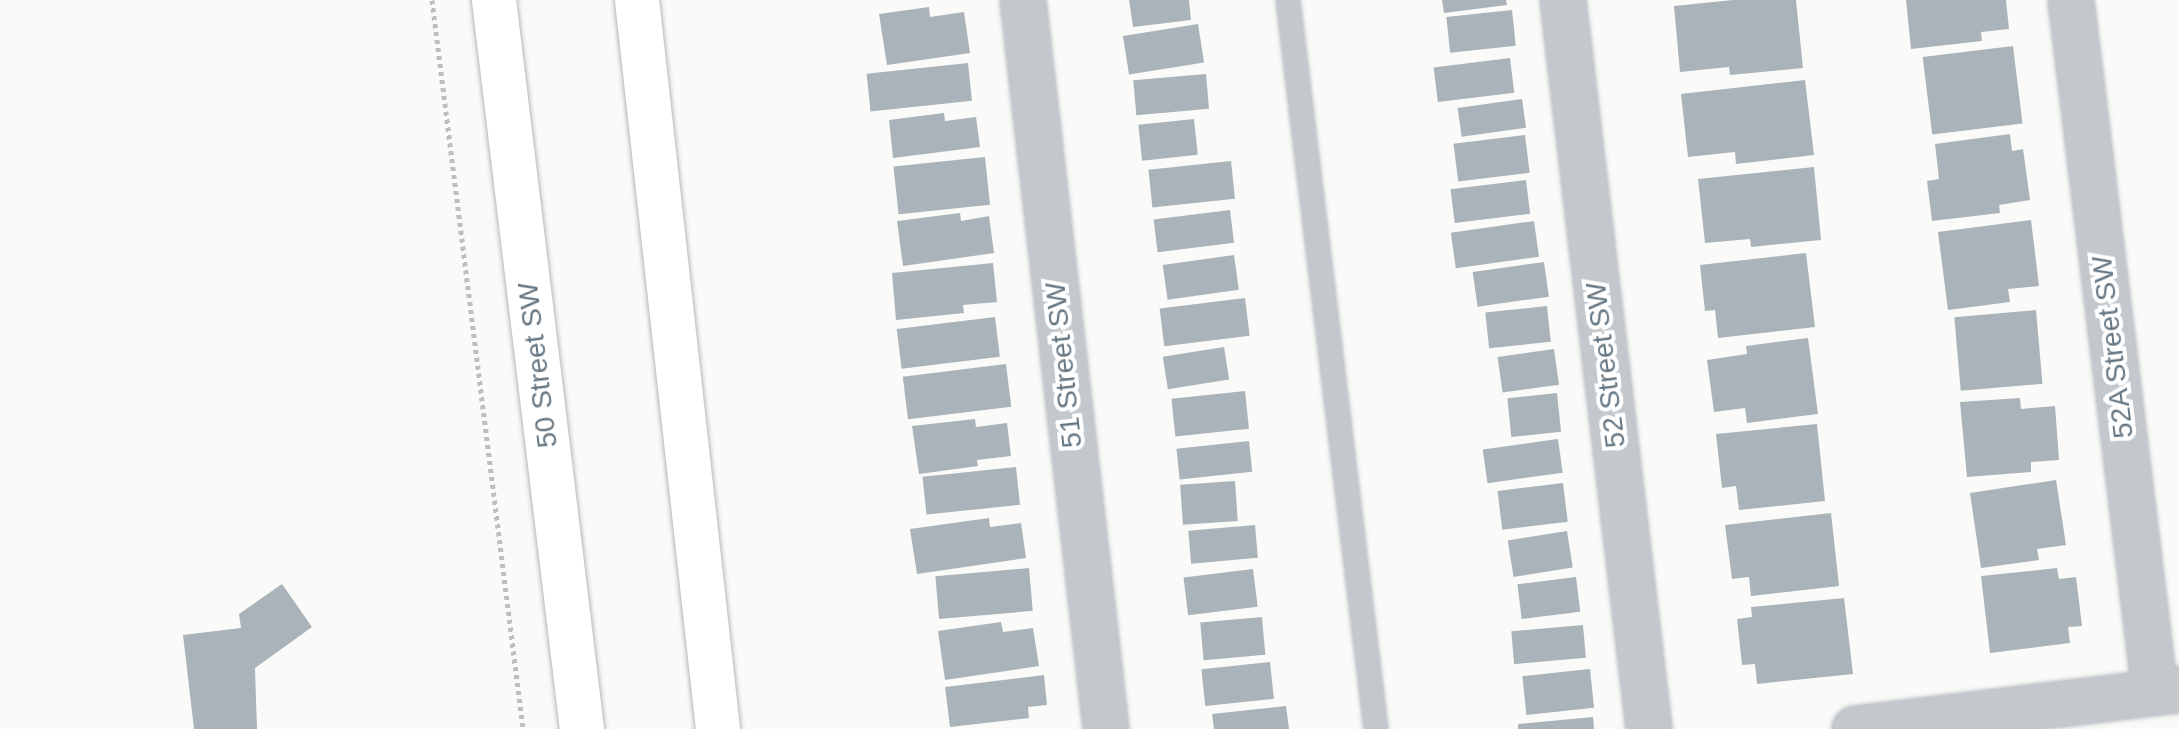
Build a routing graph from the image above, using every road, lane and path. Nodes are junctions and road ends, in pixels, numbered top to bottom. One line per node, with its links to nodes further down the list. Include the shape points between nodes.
1 (432, 0): 9 (path)
2 (494, 0): 10 (main road, 50 Street SW)
3 (637, 0): 11 (main road)
4 (1023, 0): 12 (street, 51 Street SW)
5 (1288, 0): 13 (lane)
6 (1563, 0): 14 (street, 52 Street SW)
7 (2071, 0): 8 (street, 52A Street SW)
8 (2167, 692): 15 (street)
9 (523, 729)
10 (582, 729)
11 (718, 729)
12 (1106, 729)
13 (1376, 729)
14 (1649, 729)
15 (1855, 729)

